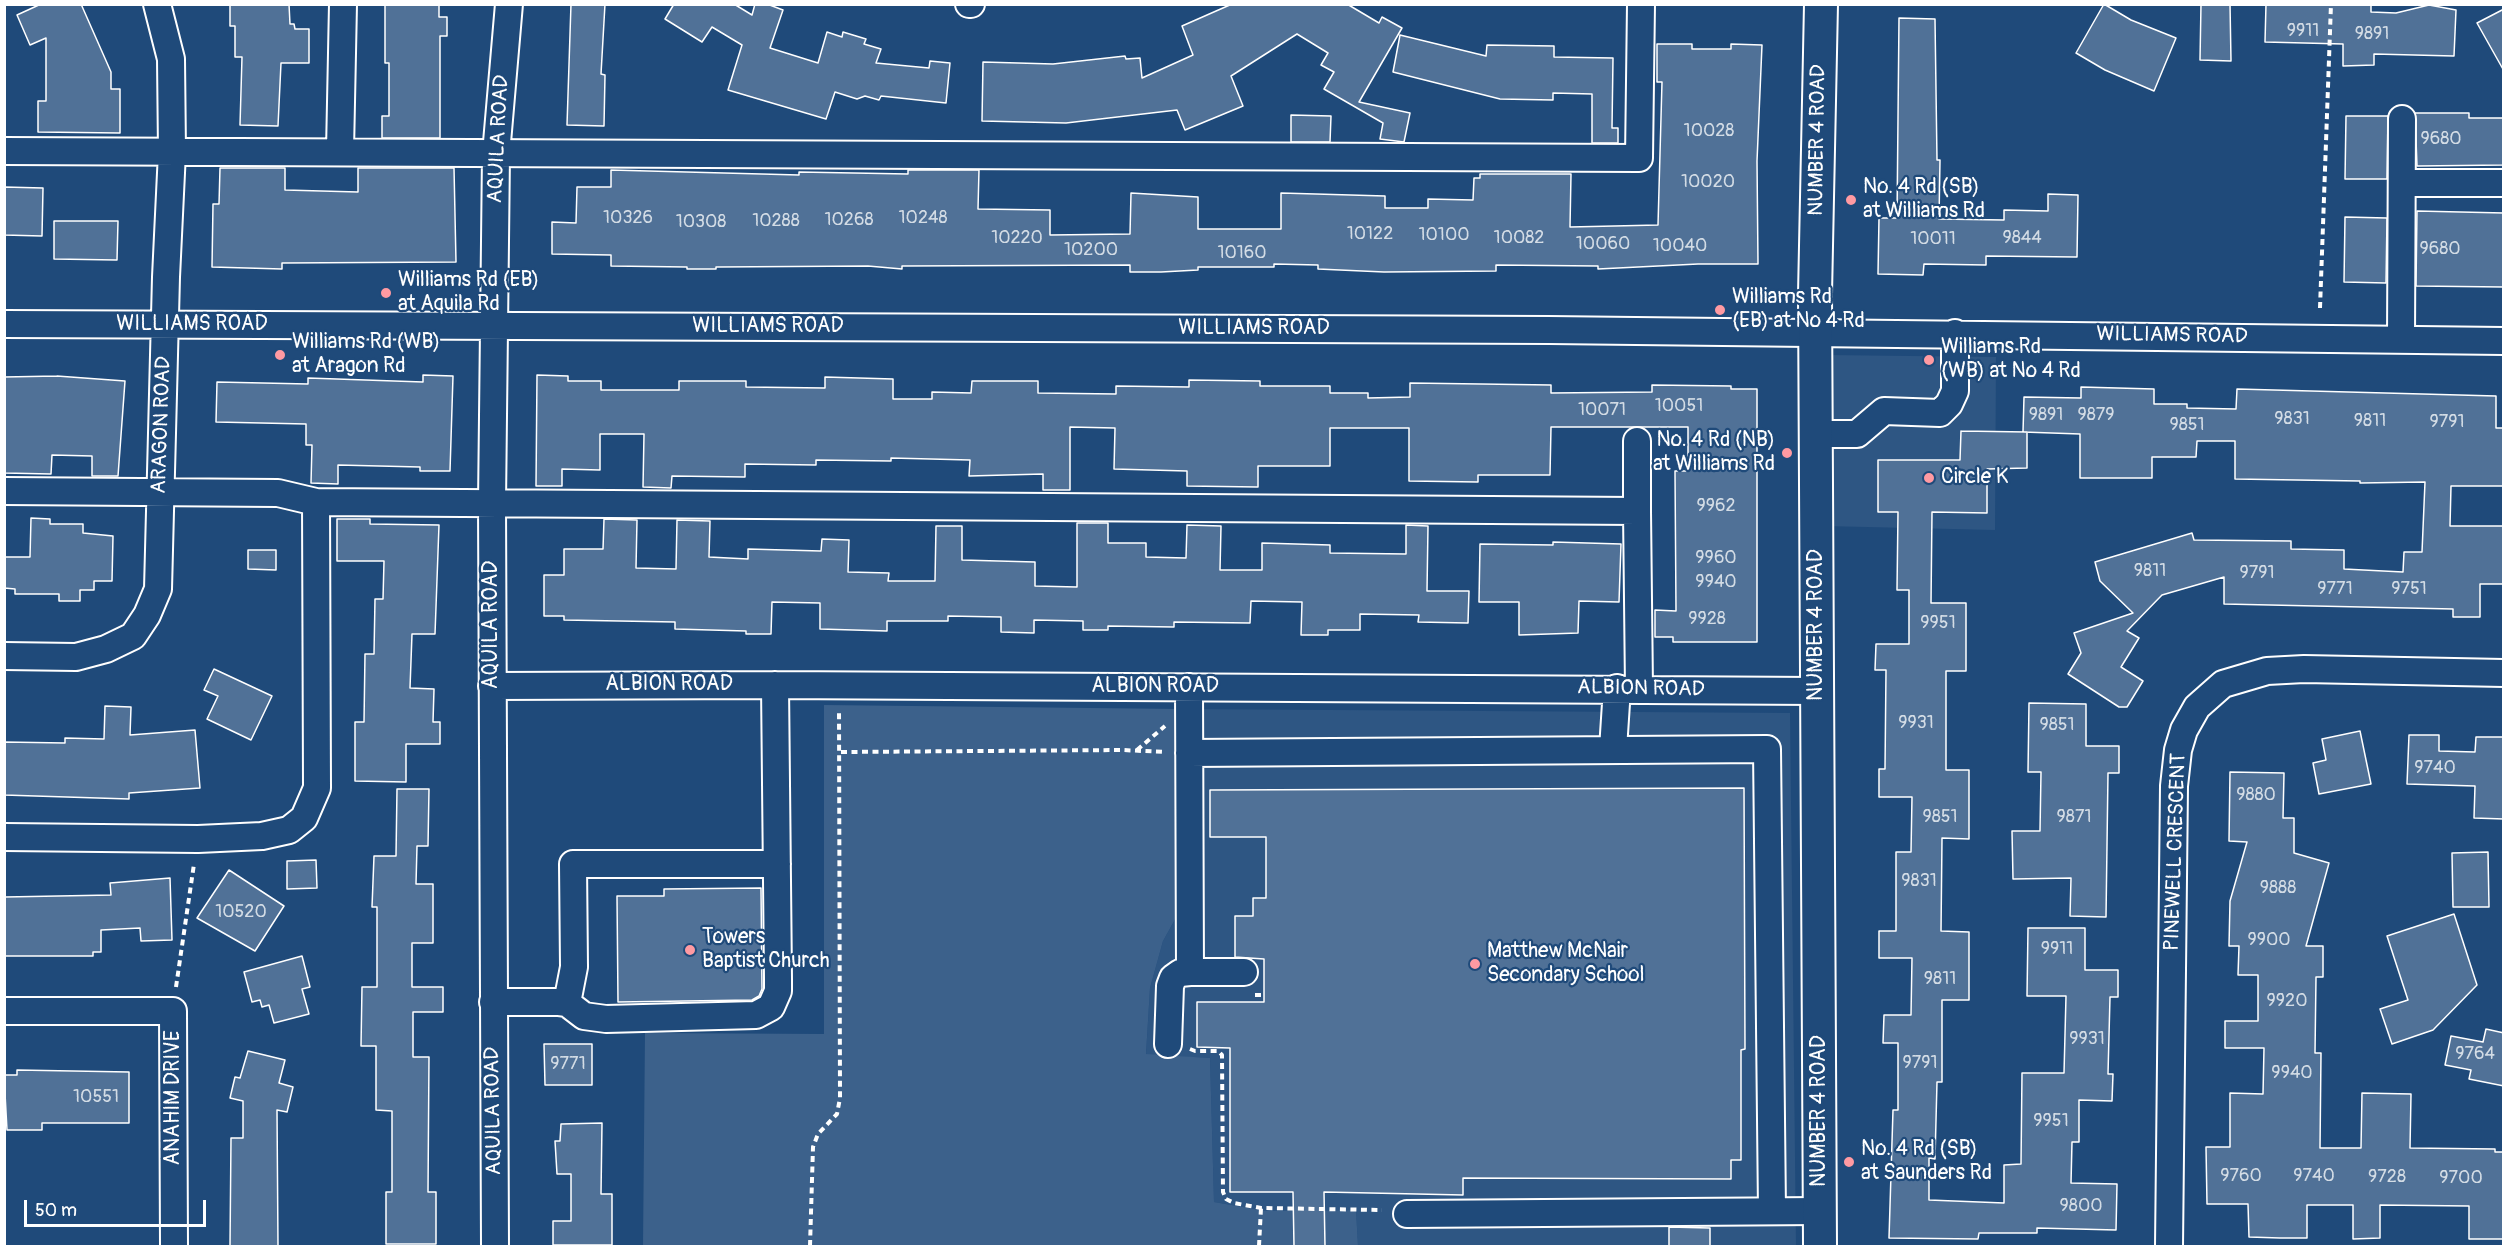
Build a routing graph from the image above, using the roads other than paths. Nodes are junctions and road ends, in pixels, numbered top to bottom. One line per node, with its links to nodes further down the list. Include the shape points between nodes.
1 (157, 4): 9 (street, ARAGON ROAD, via 171,59)
2 (343, 4): 8 (street)
3 (509, 4): 10 (street, AQUILA ROAD)
4 (1641, 4): 10 (street, via 1639,158)
5 (1821, 4): 16 (main road, NUMBER 4 ROAD)
6 (2402, 119): 11 (street)
7 (4, 151): 9 (street)
8 (340, 151): 9 (street); 10 (street)
9 (172, 152): 14 (street, ARAGON ROAD)
10 (496, 154): 15 (street, AQUILA ROAD)
11 (2402, 183): 12 (street); 18 (street)
12 (2504, 183)
13 (4, 324): 14 (street, WILLIAMS ROAD)
14 (165, 324): 15 (street, WILLIAMS ROAD); 23 (street, ARAGON ROAD)
15 (496, 326): 16 (street, WILLIAMS ROAD); 25 (street, AQUILA ROAD)
16 (1815, 333): 17 (street, WILLIAMS ROAD); 20 (main road, NUMBER 4 ROAD)
17 (1955, 333): 18 (street, WILLIAMS ROAD); 20 (street, via 1955,391 1940,413 1884,411 1857,434)
18 (2401, 339): 19 (street, WILLIAMS ROAD)
19 (2504, 341)
20 (1815, 434): 33 (main road, NUMBER 4 ROAD)
21 (1637, 441): 26 (street)
22 (4, 491): 23 (street)
23 (160, 491): 24 (street, via 278,493); 27 (street, ARAGON ROAD, via 158,589 133,636 76,657)
24 (316, 502): 25 (street); 36 (street, via 317,788 304,818 288,830 262,836)
25 (492, 503): 26 (street); 30 (street, AQUILA ROAD)
26 (1637, 511): 32 (street)
27 (4, 656)
28 (2504, 673): 50 (street, PINEWELL CRESCENT, via 2267,671 2223,684 2197,707 2178,750 2175,786)
29 (775, 685): 30 (street, ALBION ROAD); 31 (street, ALBION ROAD); 37 (street)
30 (492, 686): 40 (street, AQUILA ROAD)
31 (1189, 687): 32 (street, ALBION ROAD); 35 (street)
32 (1628, 689): 33 (street, ALBION ROAD); 34 (street)
33 (1818, 691): 45 (main road, NUMBER 4 ROAD)
34 (1613, 749): 35 (street); 44 (street, via 1767,749)
35 (1190, 753): 38 (street)
36 (4, 837)
37 (777, 864): 41 (street, via 573,864 574,967); 41 (street, via 778,992 766,1011 736,1016 606,1018 584,1016)
38 (1190, 972): 39 (street); 43 (street, via 1180,973 1170,986)
39 (1248, 983)
40 (493, 1002): 41 (street); 48 (street, AQUILA ROAD)
41 (567, 1003)
42 (4, 1011): 47 (street, ANAHIM DRIVE, via 173,1011)
43 (1179, 1045)
44 (1772, 1211): 45 (street); 46 (street)
45 (1821, 1211): 49 (main road, NUMBER 4 ROAD)
46 (1407, 1214)
47 (174, 1246)
48 (495, 1246)
49 (1821, 1246)
50 (2169, 1246)

